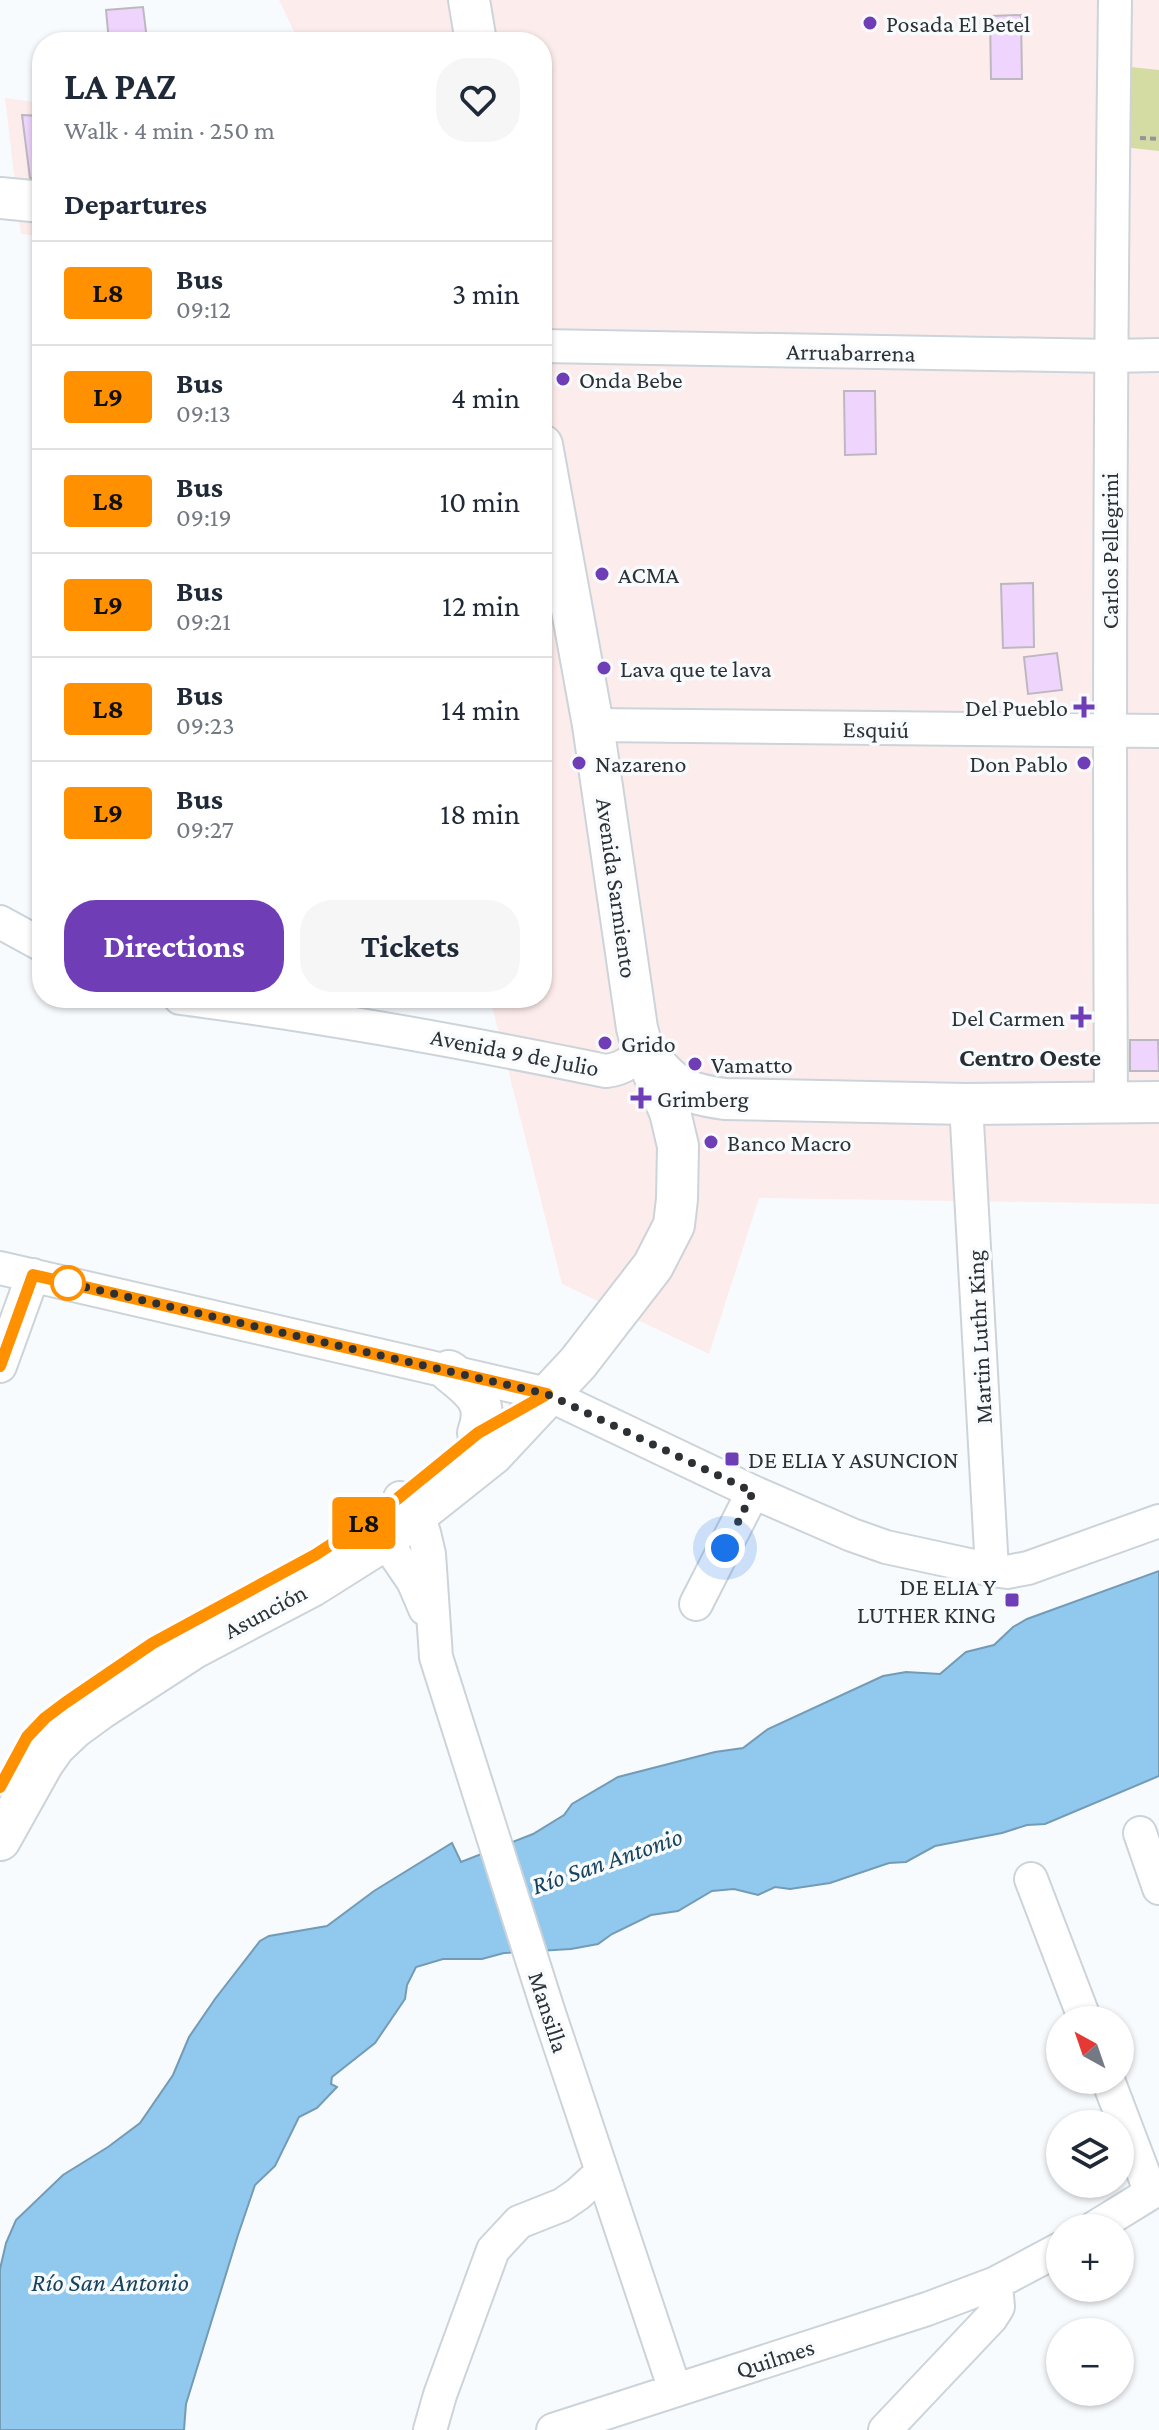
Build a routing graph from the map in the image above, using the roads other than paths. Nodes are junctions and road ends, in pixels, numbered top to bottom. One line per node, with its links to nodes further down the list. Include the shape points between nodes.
1 (469, 0): 3 (main road)
2 (1115, 0): 8 (street, Carlos Pellegrini)
3 (474, 32)
4 (0, 198): 5 (main road)
5 (32, 201)
6 (552, 346): 8 (street, Arruabarrena)
7 (1159, 355): 8 (street, Arruabarrena)
8 (1110, 356): 13 (street, Carlos Pellegrini)
9 (552, 560): 10 (main road, Avenida Sarmiento)
10 (554, 583): 11 (main road, Avenida Sarmiento)
11 (593, 725): 13 (street, Esquiú); 17 (main road, Avenida Sarmiento)
12 (1159, 731): 13 (street, Esquiú)
13 (1109, 732): 19 (street, Carlos Pellegrini)
14 (0, 922): 15 (street)
15 (32, 940)
16 (291, 1008): 17 (street, Avenida 9 de Julio, via 606,1071 627,1065)
17 (642, 1047): 18 (main road, via 676,1086); 22 (main road, Asunción, via 670,1112)
18 (725, 1099): 21 (main road); 22 (main road, Asunción, via 695,1114)
19 (1111, 1102): 20 (main road); 21 (main road)
20 (1159, 1102)
21 (966, 1104): 32 (street, Martin Luthr King)
22 (678, 1146): 27 (main road, Asunción, via 677,1199 667,1242 578,1363)
23 (0, 1268): 24 (street)
24 (33, 1275): 25 (street); 26 (street)
25 (0, 1366)
26 (449, 1371): 27 (street); 28 (main road, via 479,1401)
27 (547, 1394): 28 (main road, Asunción); 29 (street); 30 (main road, Asunción, via 493,1454)
28 (478, 1433): 30 (main road, Asunción)
29 (753, 1492): 32 (street, via 886,1547); 33 (street)
30 (396, 1516): 34 (main road, Asunción, via 153,1643 65,1703 27,1737); 36 (main road, Asunción, via 312,1586 194,1648 74,1728 43,1763); 41 (street, Mansilla, via 433,1631 436,1657)
31 (1159, 1521): 32 (street, via 1028,1568)
32 (992, 1570)
33 (696, 1604)
34 (0, 1787)
35 (1140, 1833): 38 (street)
36 (0, 1840)
37 (1031, 1879): 39 (street)
38 (1159, 1888)
39 (1080, 2006)
40 (1114, 2094): 42 (street)
41 (602, 2172): 46 (street, Mansilla); 47 (street, via 562,2205 519,2222 493,2250)
42 (1155, 2191): 43 (street)
43 (1117, 2214)
44 (1046, 2256): 45 (street, Quilmes)
45 (996, 2283): 46 (street, Quilmes); 49 (street, via 998,2307 991,2318)
46 (675, 2390): 48 (street, Quilmes)
47 (430, 2430)
48 (553, 2430)
49 (885, 2430)

